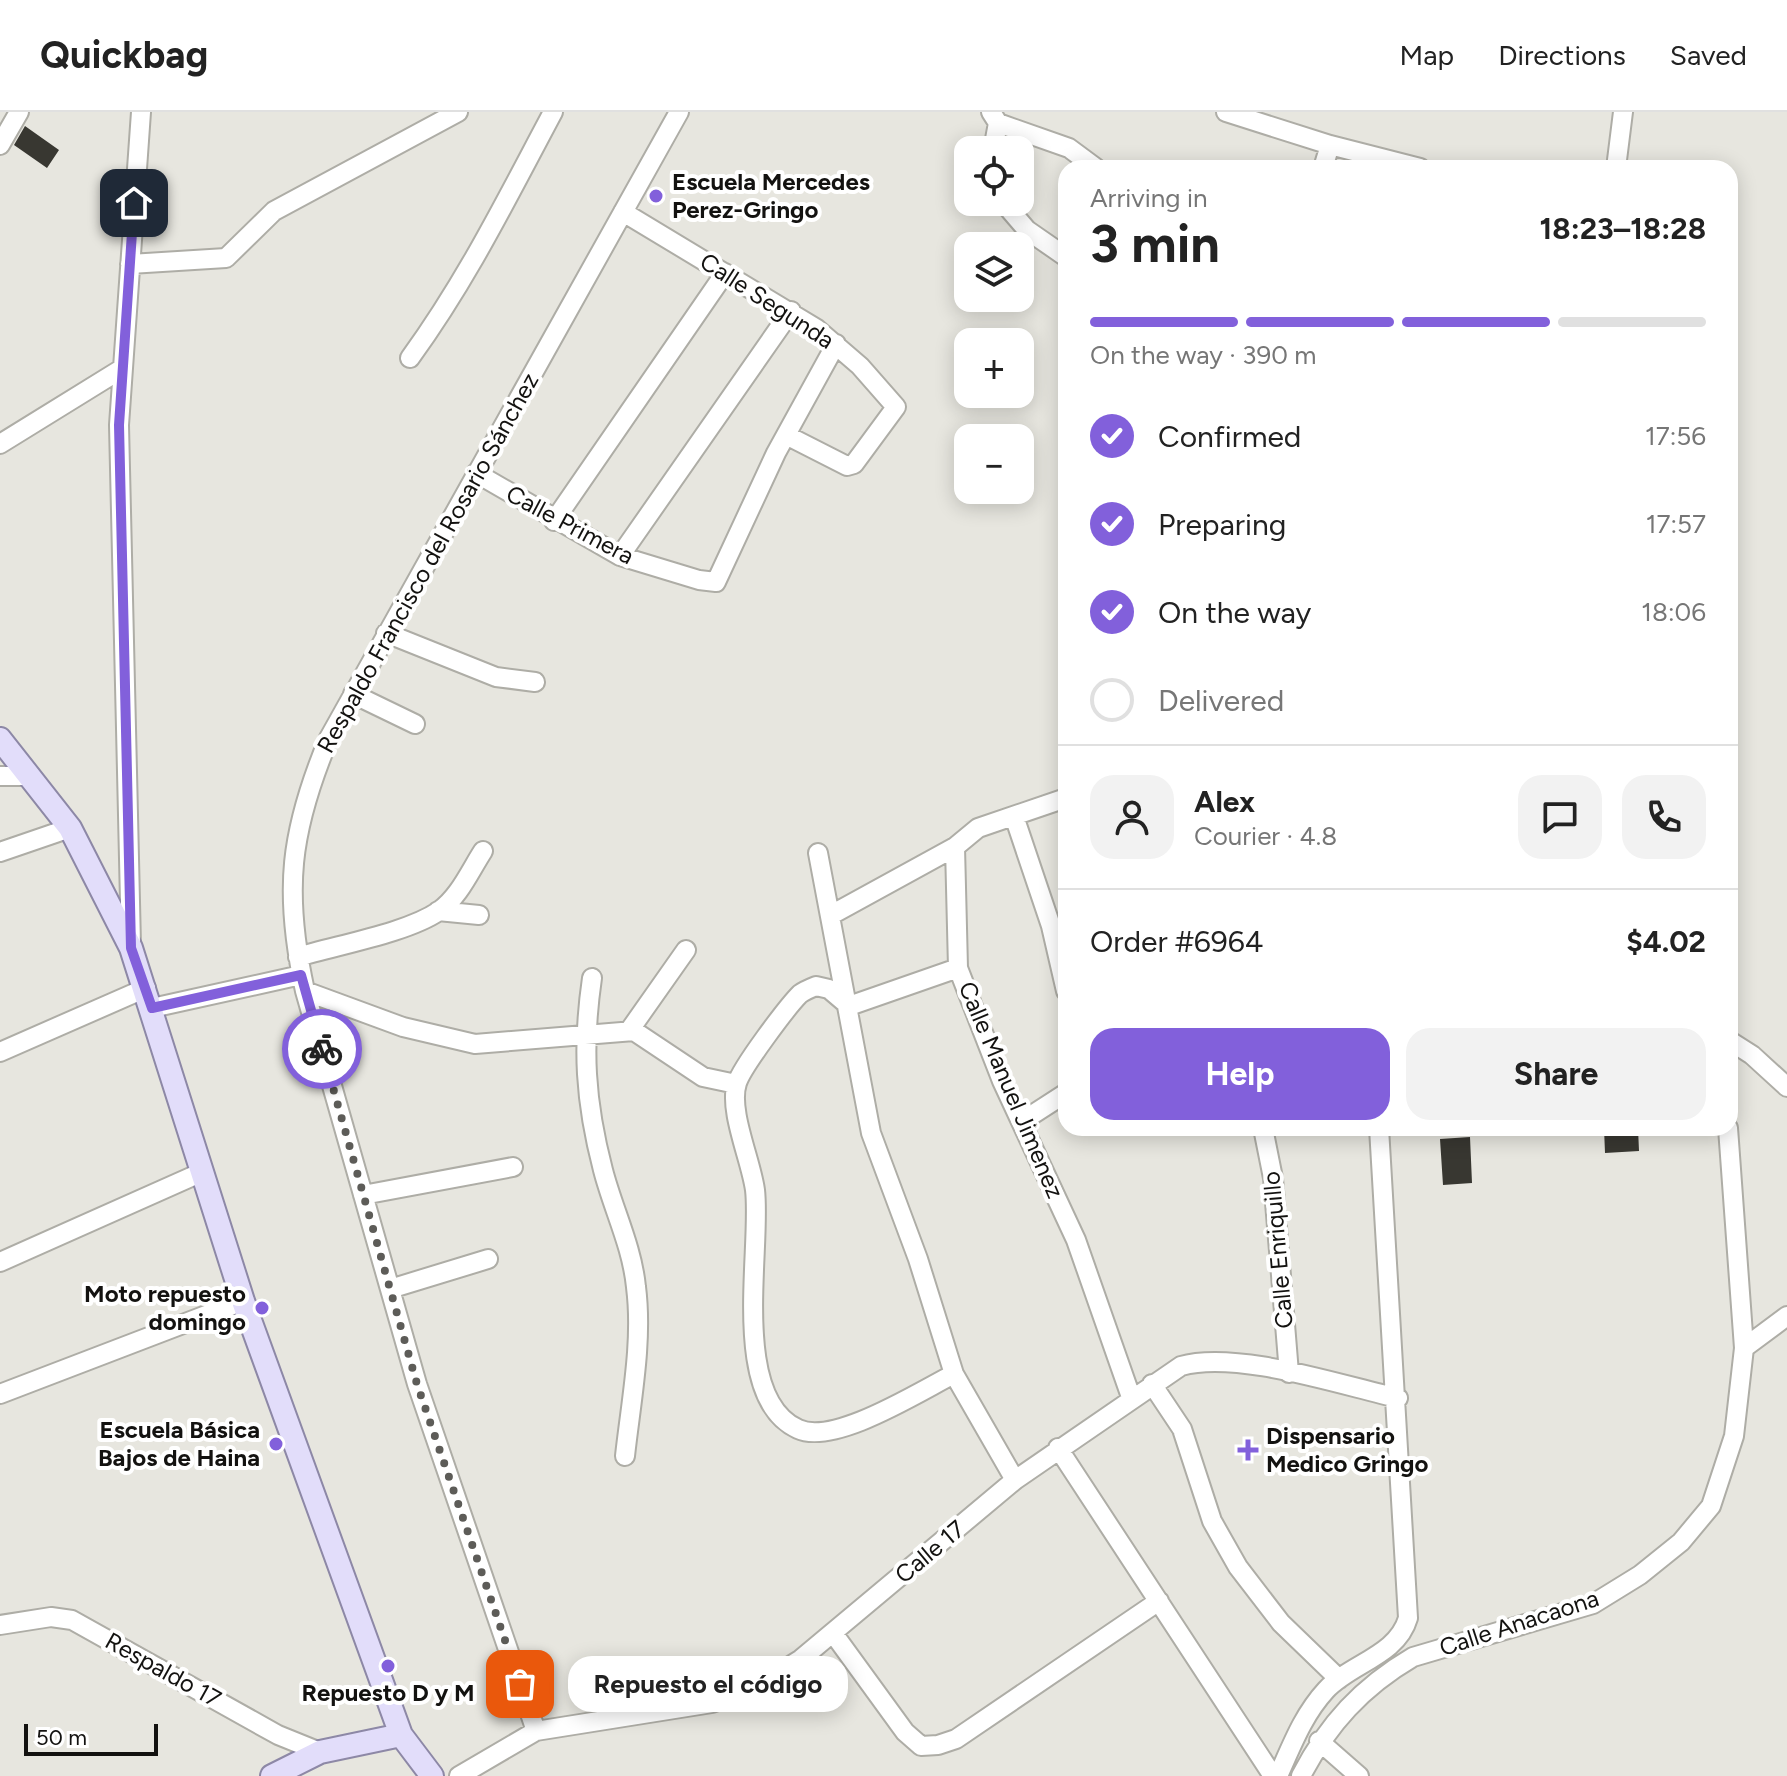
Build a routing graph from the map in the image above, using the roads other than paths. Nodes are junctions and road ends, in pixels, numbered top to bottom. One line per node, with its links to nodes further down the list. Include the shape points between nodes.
1 (19, 112): 9 (street)
2 (141, 112): 18 (street)
3 (458, 112): 18 (street, via 274,211 226,258)
4 (553, 112): 22 (street, via 480,252)
5 (679, 112): 15 (street, Respaldo Francisco del Rosario Sánchez)
6 (1226, 112): 10 (street)
7 (1623, 112): 14 (street)
8 (994, 117): 11 (street)
9 (0, 145)
10 (1330, 145): 12 (street); 13 (street)
11 (1085, 160)
12 (1325, 160)
13 (1383, 160)
14 (1617, 160)
15 (623, 212): 19 (street, Calle Segunda); 26 (street, Respaldo Francisco del Rosario Sánchez)
16 (1015, 216): 17 (street)
17 (1058, 251)
18 (130, 264): 23 (street)
19 (725, 273): 20 (street, Calle Segunda); 27 (street)
20 (791, 311): 21 (street, Calle Segunda); 28 (street)
21 (836, 344): 24 (street); 24 (street, Calle Segunda, via 896,407 854,464 847,466)
22 (410, 358)
23 (123, 368): 25 (street); 46 (street, via 119,425)
24 (786, 435): 28 (street, Calle Primera, via 719,579 713,583)
25 (0, 444)
26 (476, 473): 27 (street, Calle Primera); 29 (street, Respaldo Francisco del Rosario Sánchez)
27 (554, 521): 28 (street, Calle Primera)
28 (620, 556)
29 (386, 633): 30 (street, via 496,677); 31 (street, Respaldo Francisco del Rosario Sánchez)
30 (535, 682)
31 (353, 694): 32 (street); 50 (street, Respaldo Francisco del Rosario Sánchez, via 306,793 296,836 291,874)
32 (415, 724)
33 (0, 739): 35 (main road)
34 (0, 776): 35 (street)
35 (31, 776): 38 (main road)
36 (1058, 801): 37 (street)
37 (1014, 816): 39 (street, via 978,828); 48 (street)
38 (70, 828): 41 (street); 46 (main road)
39 (955, 847): 45 (street); 49 (street, Calle Manuel Jimenez)
40 (483, 851): 43 (street)
41 (0, 852)
42 (818, 853): 45 (street)
43 (438, 911): 44 (street); 50 (street)
44 (479, 915)
45 (831, 915): 53 (street)
46 (131, 948): 52 (main road)
47 (686, 950): 54 (street)
48 (1058, 956)
49 (958, 968): 53 (street); 61 (street, Calle Manuel Jimenez)
50 (301, 974): 52 (street); 55 (street, via 403,1027 451,1041 497,1044); 67 (street, Respaldo Francisco del Rosario Sánchez)
51 (592, 978): 55 (street)
52 (149, 998): 57 (street); 66 (main road)
53 (849, 1006): 58 (street, via 829,989 816,986 801,993); 75 (street, via 871,1133)
54 (629, 1031): 55 (street); 58 (street, via 705,1078)
55 (583, 1036): 81 (street, via 600,1160 637,1290)
56 (1738, 1046): 59 (street)
57 (0, 1052)
58 (736, 1084): 75 (street, via 755,1191 755,1345 765,1393 785,1421 808,1432 840,1429)
59 (1787, 1087)
60 (1058, 1098): 61 (street)
61 (1021, 1122): 78 (street, Calle Manuel Jimenez, via 1076,1240)
62 (1265, 1136): 74 (street, Calle Enriquillo, via 1273,1178)
63 (1380, 1136): 79 (street)
64 (1729, 1136): 73 (street, Calle Anacaona)
65 (513, 1167): 67 (street)
66 (200, 1173): 69 (street); 71 (main road)
67 (363, 1195): 70 (street, Respaldo Francisco del Rosario Sánchez)
68 (488, 1259): 70 (street)
69 (0, 1262)
70 (390, 1289): 87 (street, Respaldo Francisco del Rosario Sánchez, via 417,1384)
71 (243, 1301): 77 (street); 88 (main road)
72 (1787, 1316): 73 (street)
73 (1744, 1348): 89 (street, Calle Anacaona, via 1725,1471 1711,1506 1681,1542 1593,1604 1413,1657 1360,1693)
74 (1289, 1373): 76 (street, Calle 17, via 1204,1359); 79 (street, Calle 17)
75 (954, 1374): 82 (street)
76 (1152, 1384): 78 (street, Calle 17); 86 (street, via 1182,1429 1212,1521 1238,1567 1281,1623)
77 (0, 1394)
78 (1131, 1397): 80 (street, Calle 17)
79 (1398, 1398): 86 (street, via 1408,1618 1394,1644)
80 (1058, 1448): 82 (street, Calle 17); 83 (street)
81 (625, 1456)
82 (1015, 1480): 85 (street, Calle 17)
83 (1159, 1601): 85 (street, via 956,1739 938,1745 921,1746 905,1732); 94 (street)
84 (0, 1625): 90 (street, Respaldo 17, via 51,1617 72,1620 278,1735)
85 (833, 1633): 87 (street, Calle 17, via 758,1686 712,1703)
86 (1339, 1679): 94 (street, via 1307,1713)
87 (536, 1731): 93 (street, Calle 17)
88 (401, 1735): 90 (main road); 92 (main road)
89 (1319, 1741): 95 (street, Calle Anacaona); 96 (street)
90 (320, 1752): 91 (main road)
91 (272, 1776)
92 (432, 1776)
93 (459, 1776)
94 (1276, 1776)
95 (1301, 1776)
96 (1359, 1776)

